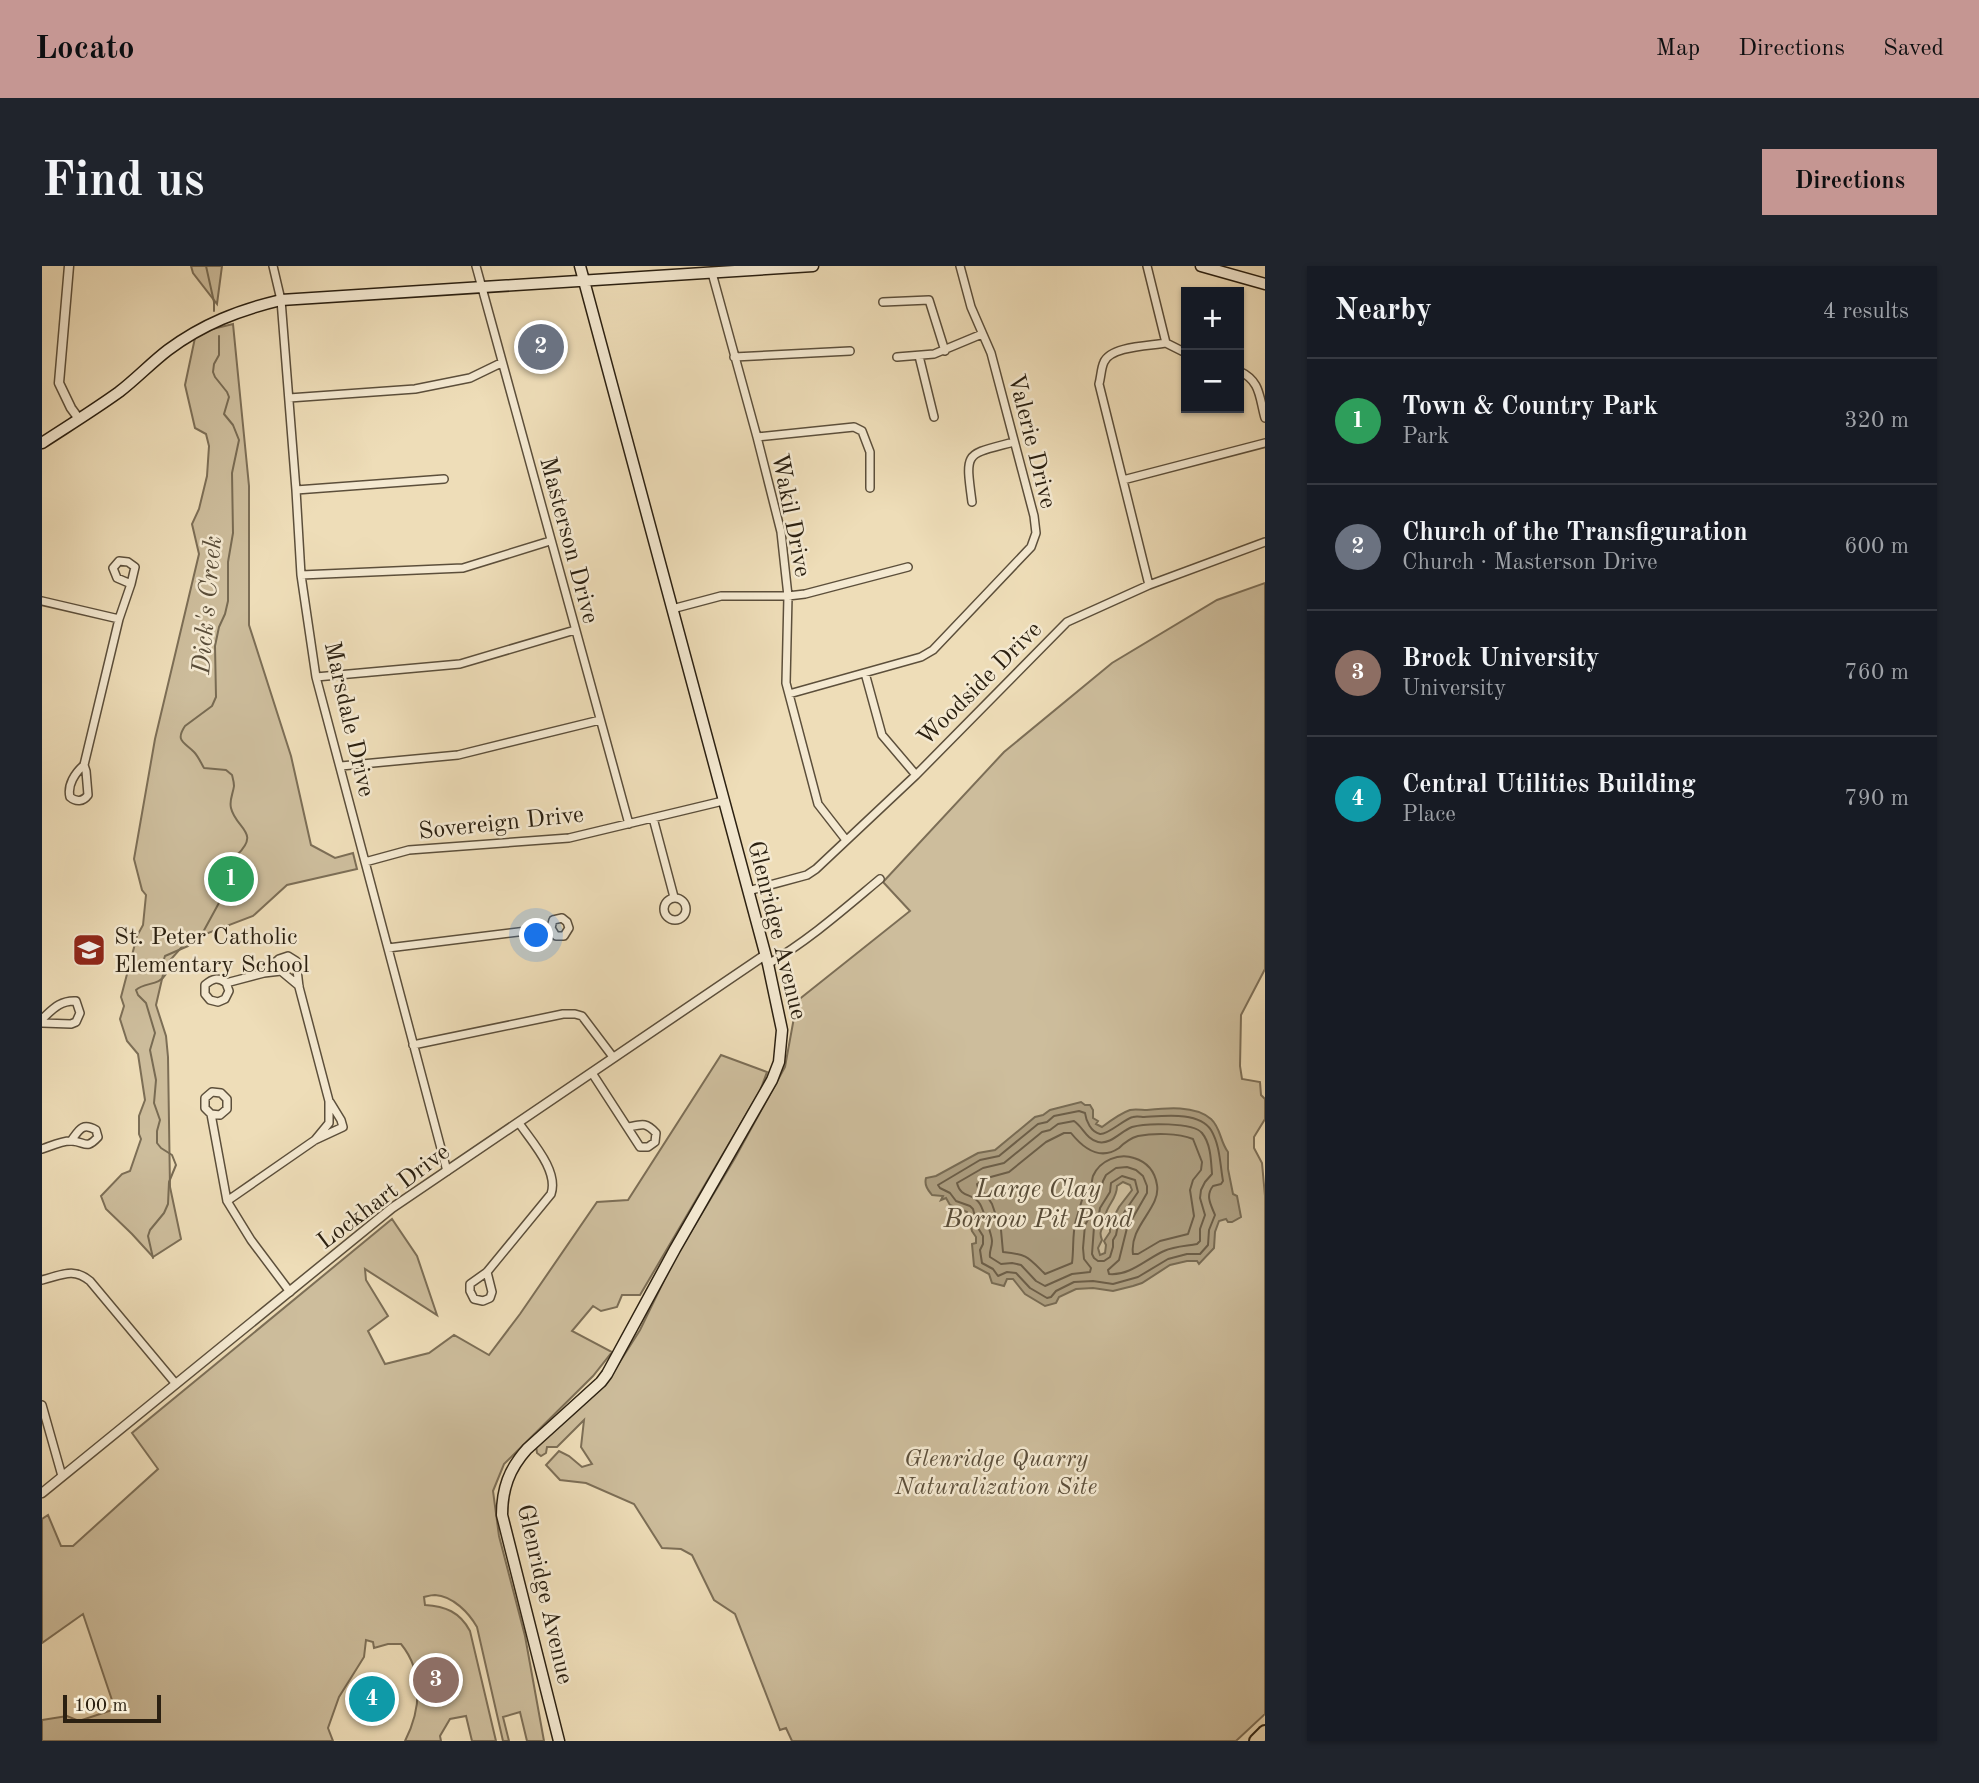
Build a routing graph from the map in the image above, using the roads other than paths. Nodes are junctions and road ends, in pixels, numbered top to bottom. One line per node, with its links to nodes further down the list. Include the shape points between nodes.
1 (69, 266): 30 (street, via 58,383)
2 (273, 266): 15 (street, Marsdale Drive)
3 (476, 266): 14 (street, Masterson Drive)
4 (580, 266): 12 (main road, Glenridge Avenue)
5 (813, 266): 9 (main road)
6 (960, 266): 17 (street, Valerie Drive)
7 (1147, 266): 18 (street)
8 (1201, 266): 13 (main road)
9 (754, 268): 11 (main road)
10 (669, 271): 11 (main road); 12 (main road)
11 (712, 273): 22 (street, Wakil Drive)
12 (584, 281): 14 (main road); 48 (main road, Glenridge Avenue)
13 (1265, 284)
14 (482, 287): 15 (main road); 25 (street, Masterson Drive)
15 (281, 300): 27 (street, Marsdale Drive); 30 (main road, via 241,310 192,333)
16 (883, 302): 20 (street, via 929,300)
17 (982, 334): 20 (street); 32 (street, Valerie Drive)
18 (1166, 343): 19 (street); 36 (street, via 1117,350 1104,362 1099,384)
19 (1181, 350)
20 (944, 351): 23 (street)
21 (850, 352): 22 (street)
22 (734, 356): 31 (street, Wakil Drive)
23 (919, 356): 24 (street); 28 (street)
24 (897, 358)
25 (501, 363): 27 (street, via 470,378 415,389); 40 (street, Masterson Drive)
26 (1244, 373): 29 (street, via 1256,386)
27 (289, 398): 38 (street, Marsdale Drive)
28 (934, 417)
29 (1265, 418)
30 (79, 419): 33 (main road)
31 (757, 437): 37 (street, via 854,427 862,431 870,452); 46 (street, Wakil Drive, via 781,532)
32 (1014, 442): 39 (street, via 977,452 969,459); 51 (street, Valerie Drive, via 1034,516 1036,533 1031,547 933,650)
33 (42, 443)
34 (1265, 443): 36 (street)
35 (444, 479): 38 (street)
36 (1124, 480): 45 (street)
37 (870, 488)
38 (296, 490): 43 (street, Marsdale Drive)
39 (972, 502)
40 (550, 541): 43 (street, via 464,568); 50 (street, Masterson Drive)
41 (1265, 542): 45 (street, Woodside Drive)
42 (908, 567): 46 (street)
43 (301, 575): 52 (street, Marsdale Drive)
44 (131, 584): 49 (street)
45 (1149, 585): 57 (street, Woodside Drive, via 1067,622)
46 (788, 596): 48 (street, via 721,596); 53 (street, Wakil Drive)
47 (42, 601): 49 (street)
48 (672, 609): 58 (main road, Glenridge Avenue)
49 (119, 619): 55 (street)
50 (575, 630): 52 (street, via 460,664); 54 (street, Masterson Drive)
51 (865, 673): 53 (street, Valerie Drive); 57 (street, via 882,735)
52 (316, 677): 56 (street, Marsdale Drive)
53 (789, 694): 61 (street, Wakil Drive, via 818,804)
54 (600, 720): 56 (street, via 458,755); 60 (street, Masterson Drive)
55 (84, 765)
56 (341, 766): 62 (street, Marsdale Drive)
57 (916, 775): 61 (street, Woodside Drive)
58 (723, 801): 59 (street, Sovereign Drive); 64 (main road, Glenridge Avenue)
59 (653, 818): 60 (street, Sovereign Drive); 65 (street)
60 (629, 824): 62 (street, Sovereign Drive, via 569,838 409,850)
61 (846, 840): 64 (street, Woodside Drive, via 807,875)
62 (365, 862): 67 (street, Marsdale Drive)
63 (880, 879): 68 (street, via 785,954)
64 (748, 891): 68 (main road, Glenridge Avenue)
65 (674, 897)
66 (551, 928): 67 (street)
67 (388, 948): 73 (street, Marsdale Drive)
68 (766, 960): 74 (street, Lockhart Drive); 93 (main road, Glenridge Avenue, via 782,1030 772,1080 607,1374 516,1461 504,1490 505,1529)
69 (264, 973): 70 (street); 71 (street, via 281,971); 71 (street, via 279,959 292,957)
70 (226, 983)
71 (299, 987): 76 (street)
72 (42, 1021): 72 (street, via 58,1004 76,1001 80,1013 76,1022)
73 (413, 1045): 74 (street, via 575,1014 582,1016); 83 (street, Marsdale Drive)
74 (613, 1057): 75 (street, Lockhart Drive)
75 (592, 1073): 78 (street, Lockhart Drive); 79 (street)
76 (329, 1101): 81 (street, via 329,1124); 81 (street, via 343,1127)
77 (211, 1114): 84 (street)
78 (519, 1123): 83 (street, Lockhart Drive); 85 (street, via 551,1172 554,1185)
79 (629, 1127)
80 (71, 1140): 82 (street)
81 (315, 1140): 84 (street)
82 (42, 1149)
83 (447, 1171): 87 (street, Lockhart Drive, via 392,1208)
84 (227, 1201): 87 (street)
85 (487, 1272)
86 (42, 1280): 88 (street, via 82,1274)
87 (290, 1292): 88 (street, Lockhart Drive)
88 (176, 1384): 90 (street, Lockhart Drive)
89 (42, 1405): 90 (street)
90 (62, 1476): 91 (street, Lockhart Drive)
91 (42, 1493)
92 (1265, 1732): 94 (highway)
93 (559, 1741)
94 (1256, 1741)

